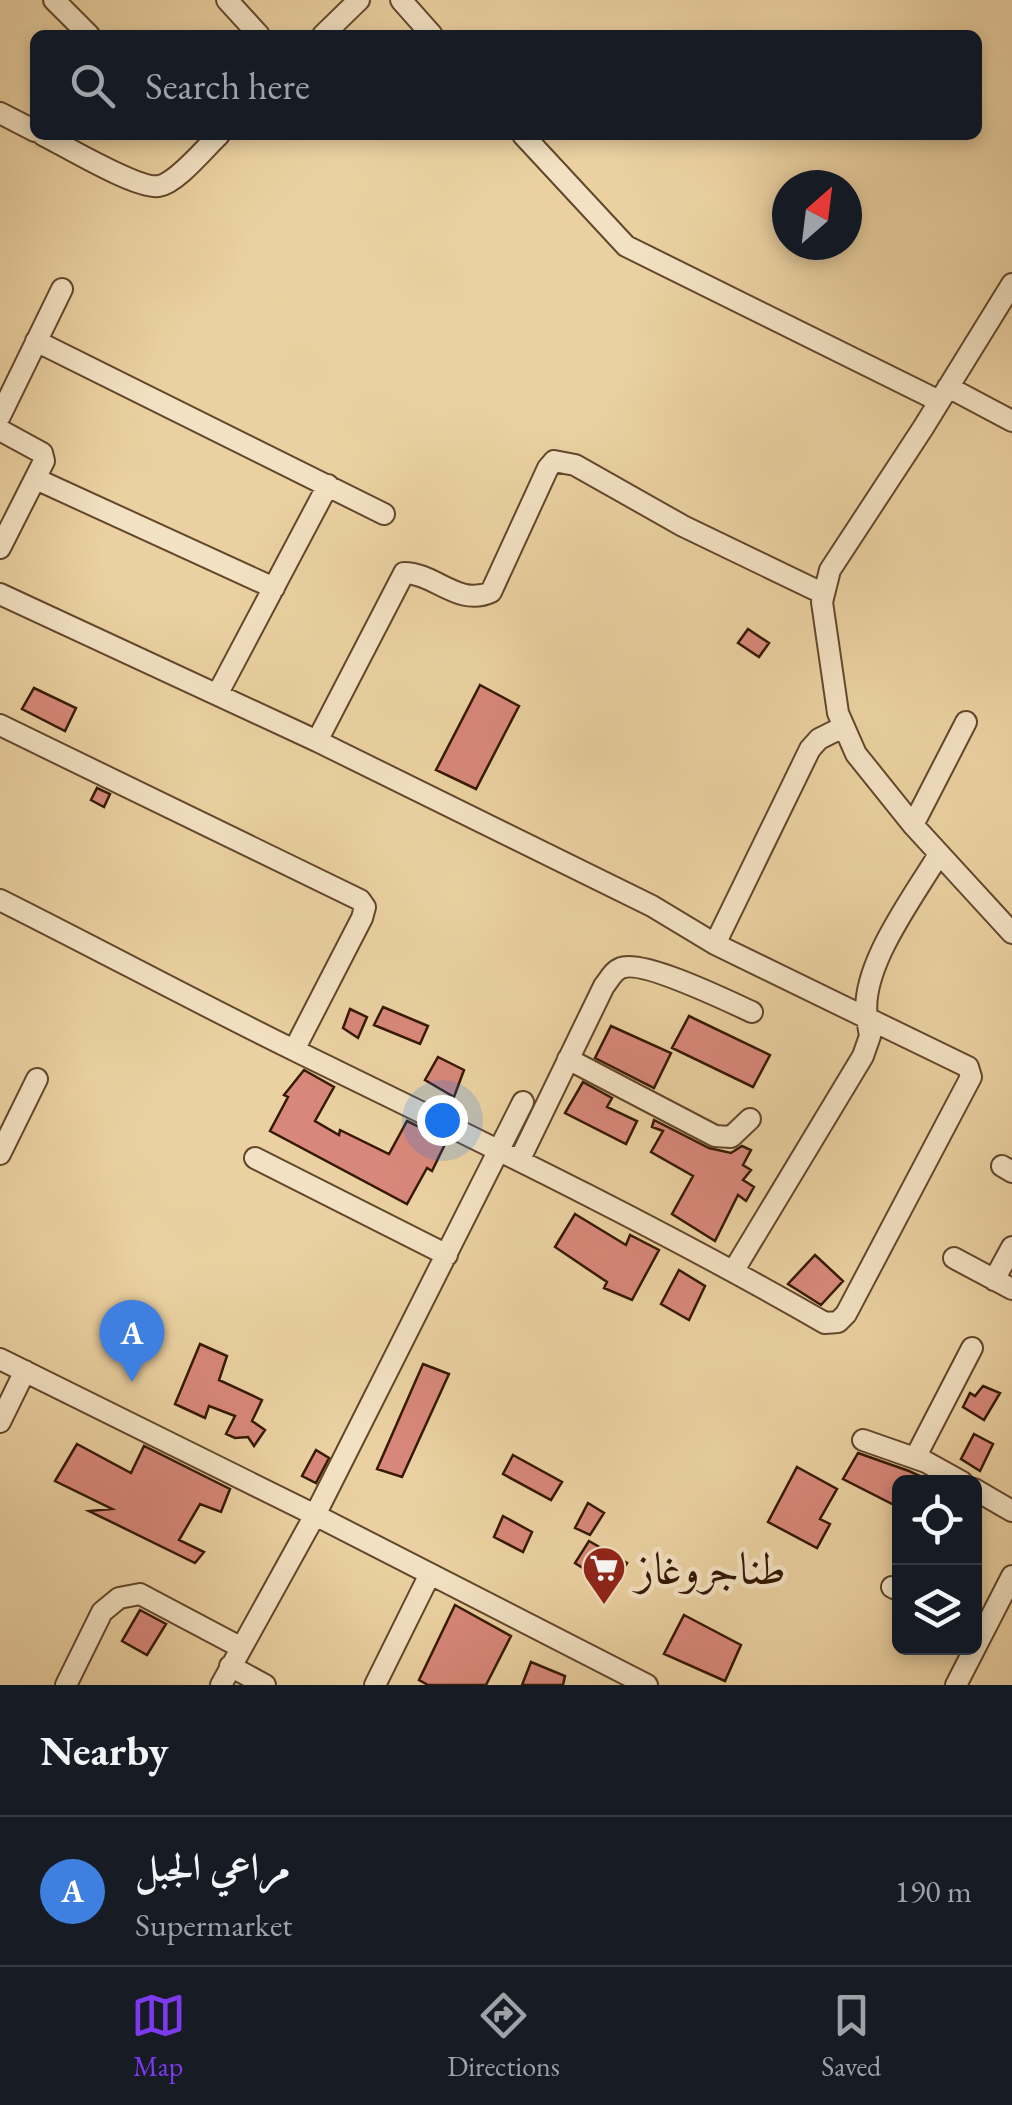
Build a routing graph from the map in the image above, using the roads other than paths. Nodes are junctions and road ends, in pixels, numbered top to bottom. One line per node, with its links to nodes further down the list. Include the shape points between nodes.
1 (54, 0): 5 (street)
2 (227, 0): 6 (street)
3 (359, 0): 7 (street)
4 (400, 0): 8 (street)
5 (84, 30)
6 (255, 30)
7 (328, 30)
8 (427, 30)
9 (0, 113): 10 (street)
10 (30, 128)
11 (53, 140): 13 (street, via 139,184 158,186 172,179)
12 (528, 140): 17 (street, via 626,246)
13 (196, 143)
14 (1012, 284): 17 (street)
15 (62, 289): 16 (street)
16 (36, 341): 18 (street); 22 (street)
17 (943, 394): 19 (street); 26 (street, via 830,570)
18 (0, 416)
19 (1012, 420)
20 (0, 430): 21 (street, via 42,453)
21 (36, 479): 24 (street); 25 (street)
22 (328, 484): 23 (street); 25 (street)
23 (384, 514)
24 (0, 548)
25 (274, 588): 28 (street)
26 (822, 593): 31 (street); 32 (street, via 575,465 554,462 491,592 468,597 404,573)
27 (0, 594): 28 (street)
28 (218, 693): 32 (street)
29 (966, 722): 33 (street)
30 (0, 725): 40 (street, via 360,900 362,918)
31 (842, 727): 33 (street); 37 (street, via 810,749)
32 (318, 741): 37 (street, via 652,906)
33 (913, 826): 34 (street)
34 (938, 854): 36 (street); 39 (street, via 870,977)
35 (0, 900): 40 (street)
36 (1012, 933)
37 (715, 944): 39 (street)
38 (752, 1012): 41 (street, via 670,977 621,968 604,986)
39 (867, 1018): 51 (street, via 863,1056); 51 (street, via 968,1067 971,1077 846,1314 824,1323)
40 (294, 1050): 46 (street)
41 (568, 1060): 44 (street, via 716,1136 731,1138); 46 (street)
42 (37, 1079): 45 (street)
43 (523, 1102): 46 (street)
44 (750, 1119)
45 (0, 1154)
46 (510, 1154): 49 (street); 51 (street)
47 (255, 1158): 49 (street)
48 (1012, 1247): 52 (street)
49 (447, 1255): 62 (street)
50 (954, 1258): 52 (street)
51 (734, 1270)
52 (1003, 1285)
53 (972, 1348): 58 (street)
54 (0, 1359): 55 (street)
55 (25, 1371): 56 (street); 62 (street)
56 (0, 1422)
57 (864, 1440): 58 (street)
58 (915, 1458): 59 (street)
59 (948, 1475)
60 (982, 1494): 61 (street)
61 (1012, 1511)
62 (316, 1515): 63 (street); 66 (street)
63 (430, 1574): 71 (street); 72 (street)
64 (1012, 1576): 65 (street)
65 (982, 1627)
66 (240, 1647): 68 (street); 69 (street, via 140,1594 119,1598 102,1612)
67 (969, 1655): 73 (street)
68 (225, 1676): 70 (street)
69 (66, 1685)
70 (266, 1685)
71 (375, 1685)
72 (647, 1685)
73 (956, 1685)

